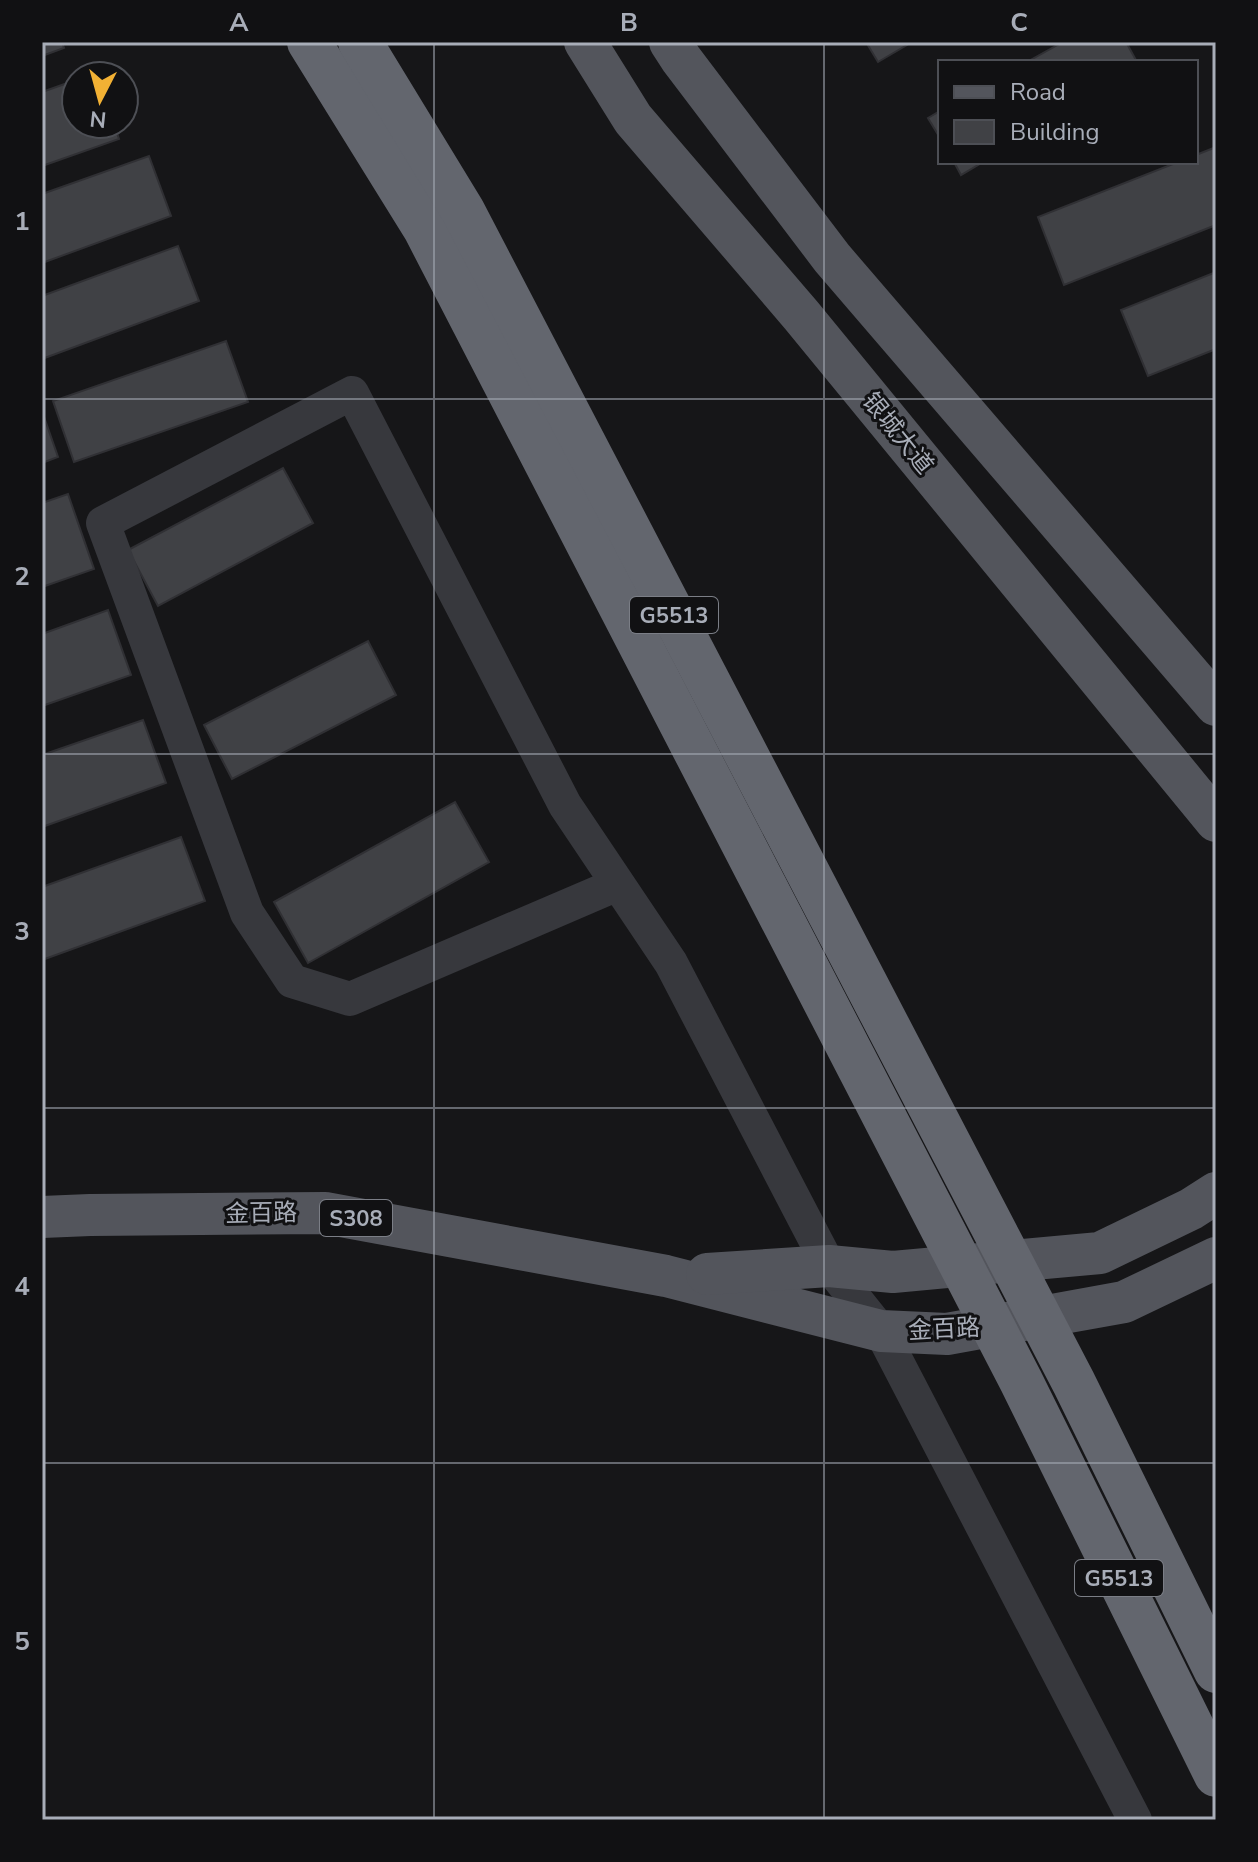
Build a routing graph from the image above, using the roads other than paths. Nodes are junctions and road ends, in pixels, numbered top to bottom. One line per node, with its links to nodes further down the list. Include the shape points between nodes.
1 (309, 42): 15 (highway, G5513, via 425,229 1021,1381)
2 (360, 42): 14 (highway, G5513, via 463,211 1074,1383)
3 (585, 42): 6 (main road, 银城大道, via 633,119 801,315)
4 (670, 42): 5 (main road, via 832,258)
5 (1216, 705)
6 (1216, 821)
7 (618, 884): 7 (street, via 565,805 352,393 103,523 247,913 292,981 350,999); 11 (street, via 671,963)
8 (1216, 1193): 11 (main road, 金百路 / S308, via 1100,1253 893,1272)
9 (42, 1217): 12 (main road, 金百路 / S308, via 325,1213)
10 (1216, 1258): 13 (main road, 金百路 / S308, via 1124,1302 947,1334)
11 (829, 1266): 12 (main road, 金百路 / S308); 13 (street)
12 (666, 1276): 13 (main road, 金百路 / S308)
13 (881, 1331): 16 (street)
14 (1216, 1671)
15 (1216, 1775)
16 (1135, 1820)

